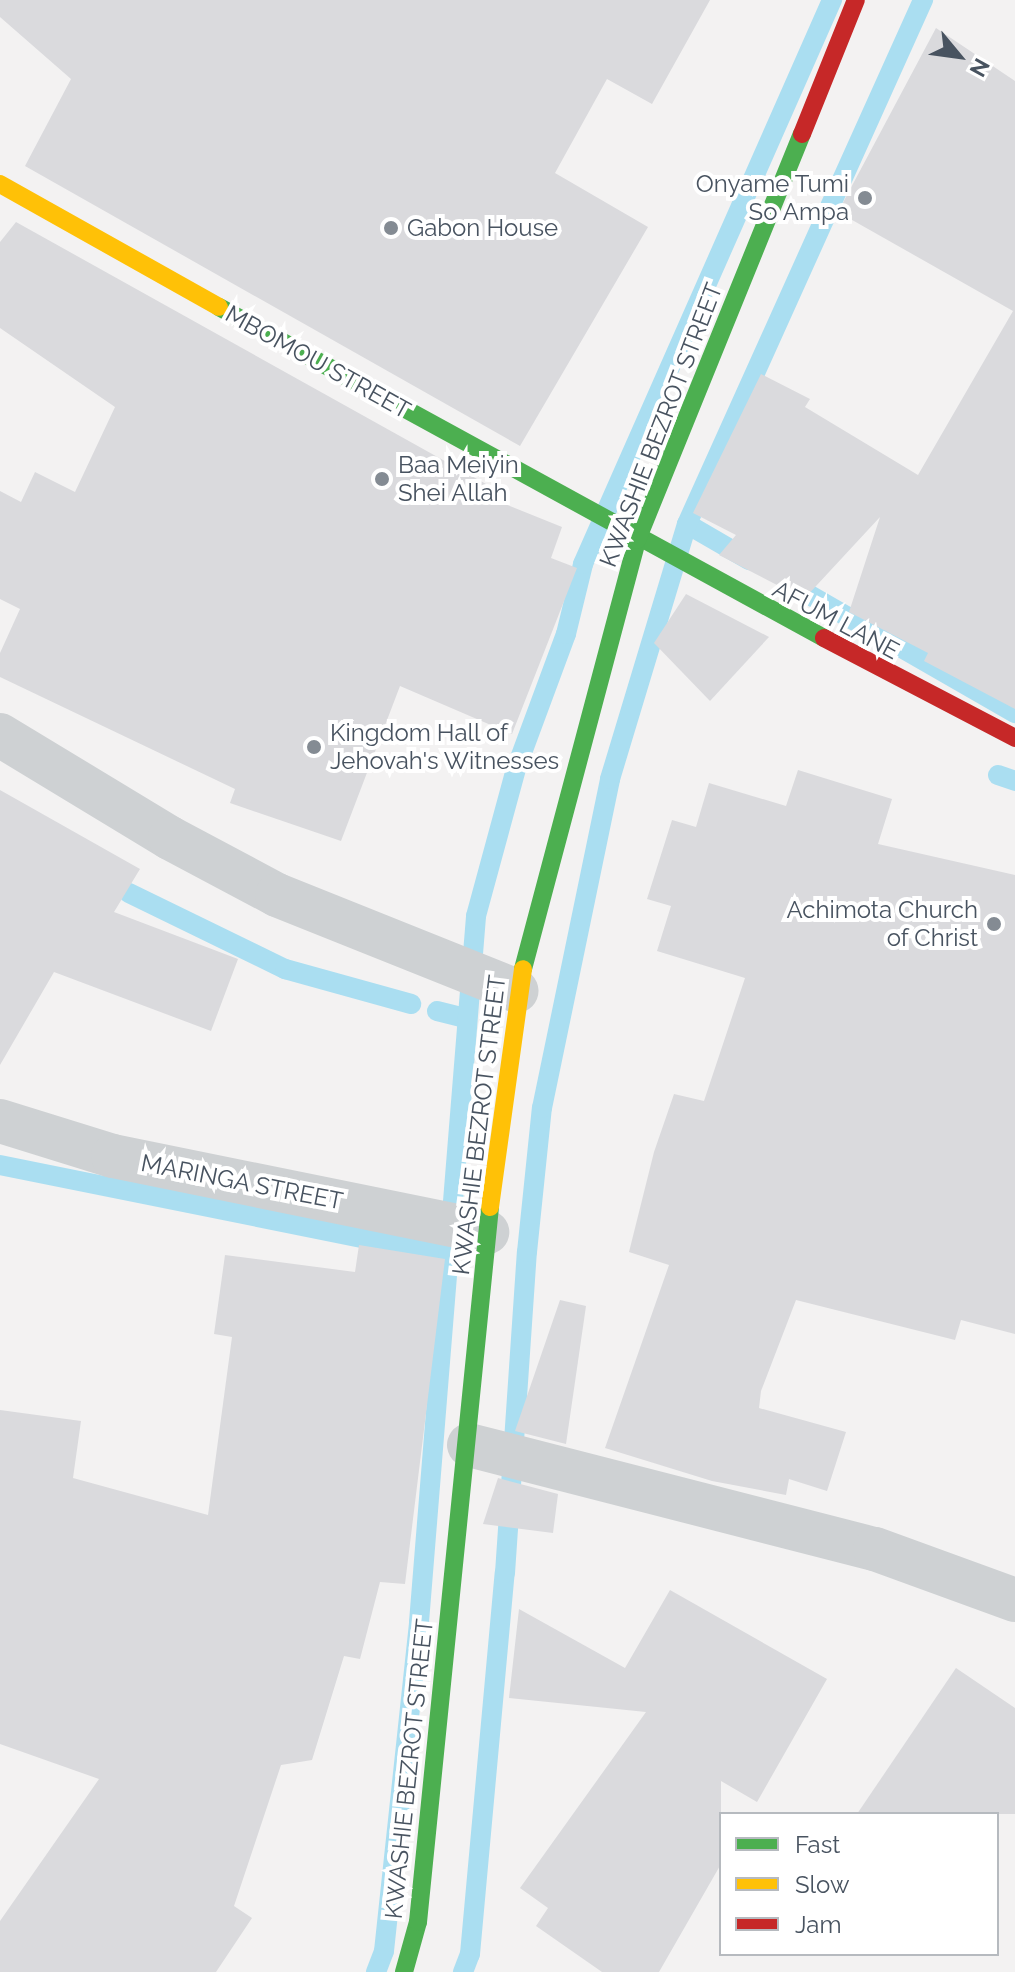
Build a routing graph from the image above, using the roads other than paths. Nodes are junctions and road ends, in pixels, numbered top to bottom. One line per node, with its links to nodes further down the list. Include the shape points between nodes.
1 (856, 0): 3 (street, KWASHIE BEZROT STREET)
2 (0, 184): 3 (street, MBOMOU STREET)
3 (637, 540): 5 (street, AFUM LANE); 6 (street, KWASHIE BEZROT STREET)
4 (0, 735): 6 (street, via 170,838 277,895)
5 (1015, 738)
6 (517, 991): 8 (street, KWASHIE BEZROT STREET)
7 (0, 1121): 8 (street, MARINGA STREET, via 113,1156)
8 (487, 1232): 9 (street, KWASHIE BEZROT STREET)
9 (469, 1445): 10 (street, via 875,1549); 11 (street, KWASHIE BEZROT STREET, via 418,1922)
10 (1015, 1600)
11 (404, 1972)

